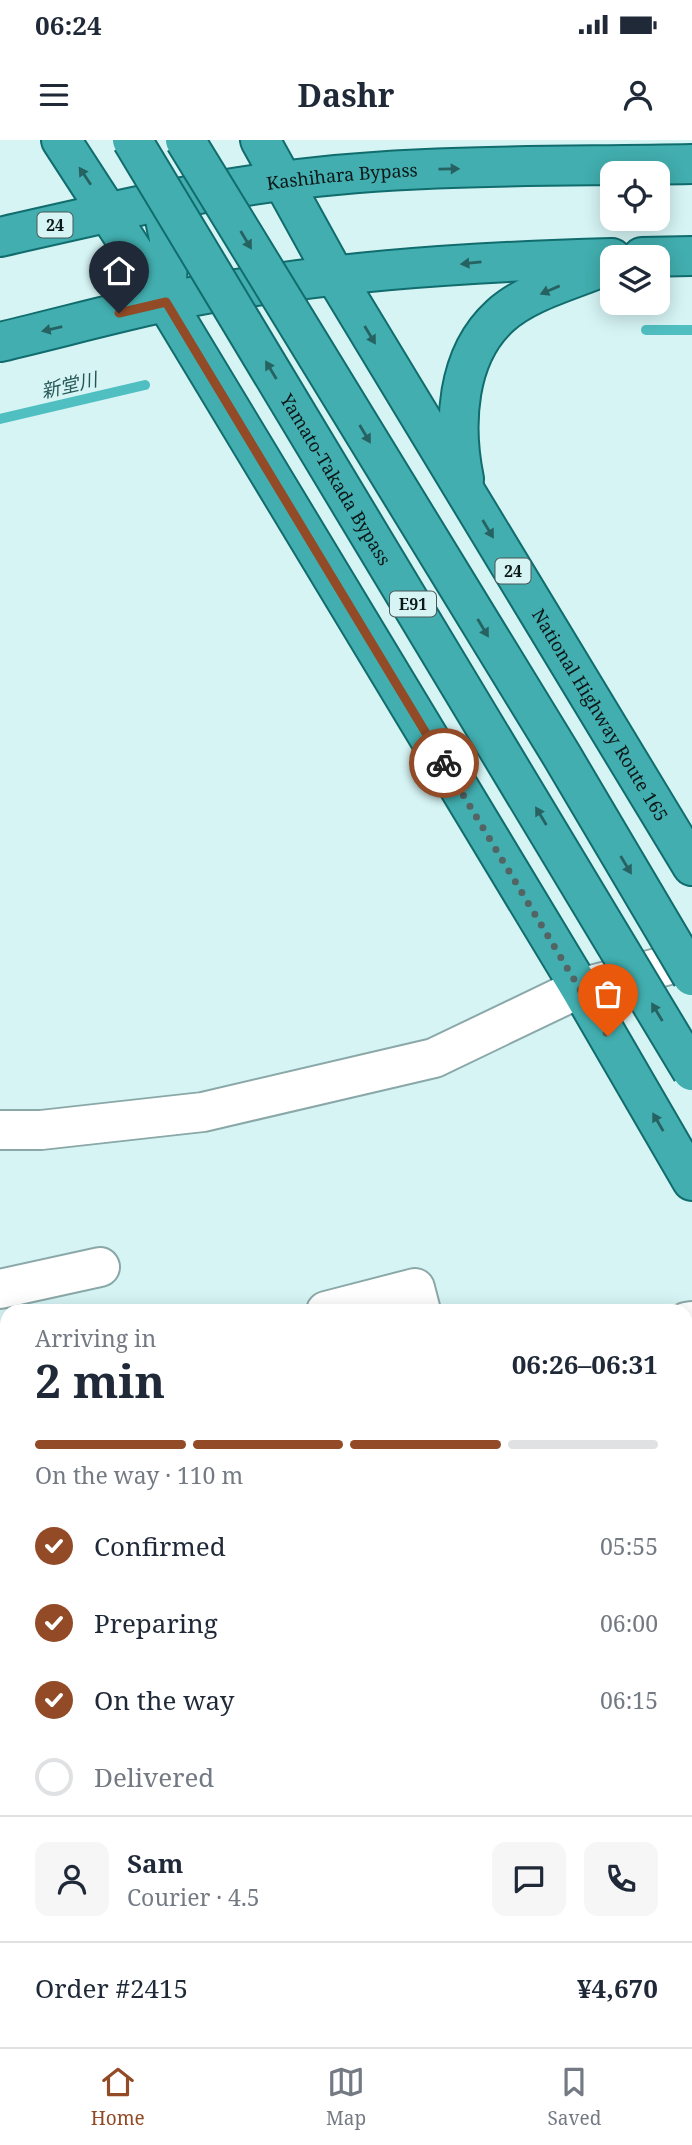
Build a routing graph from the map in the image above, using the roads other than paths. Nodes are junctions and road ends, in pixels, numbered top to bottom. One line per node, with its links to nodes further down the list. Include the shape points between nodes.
1 (61, 140): 10 (highway, one-way to 1)
2 (132, 140): 24 (highway, Yamato-Takada Bypass / E91, one-way to 2, bridge)
3 (145, 140): 9 (highway)
4 (185, 140): 22 (highway, E91, one-way to 22, bridge)
5 (260, 140): 8 (highway)
6 (266, 140): 8 (highway)
7 (692, 164): 8 (highway, Kashihara Bypass / 24, one-way to 7, via 436,170)
8 (283, 181): 9 (highway, Kashihara Bypass / 24); 16 (highway, National Highway Route 165)
9 (163, 203): 10 (highway, Kashihara Bypass / 24); 17 (highway, via 169,239)
10 (110, 212): 11 (highway, Kashihara Bypass / 24); 17 (highway)
11 (0, 237)
12 (670, 256): 13 (highway)
13 (692, 256)
14 (600, 258): 16 (highway, one-way to 16, via 494,261)
15 (600, 268): 19 (highway, one-way to 19, via 522,302 500,315 484,334 472,355 460,403 458,432)
16 (335, 276): 17 (highway); 19 (highway, National Highway Route 165 / 24, one-way to 19)
17 (166, 302): 18 (highway, one-way to 18); 23 (highway)
18 (0, 342)
19 (467, 494): 20 (highway, National Highway Route 165 / 24, one-way to 20)
20 (692, 866)
21 (692, 959): 23 (street)
22 (692, 976)
23 (580, 988): 25 (street, via 434,1058 203,1112 41,1130); 26 (highway, one-way to 23)
24 (692, 1070)
25 (0, 1130)
26 (692, 1181)
27 (100, 1267): 28 (street)
28 (0, 1289)
29 (353, 1304): 30 (street, via 415,1288)
30 (419, 1304)

